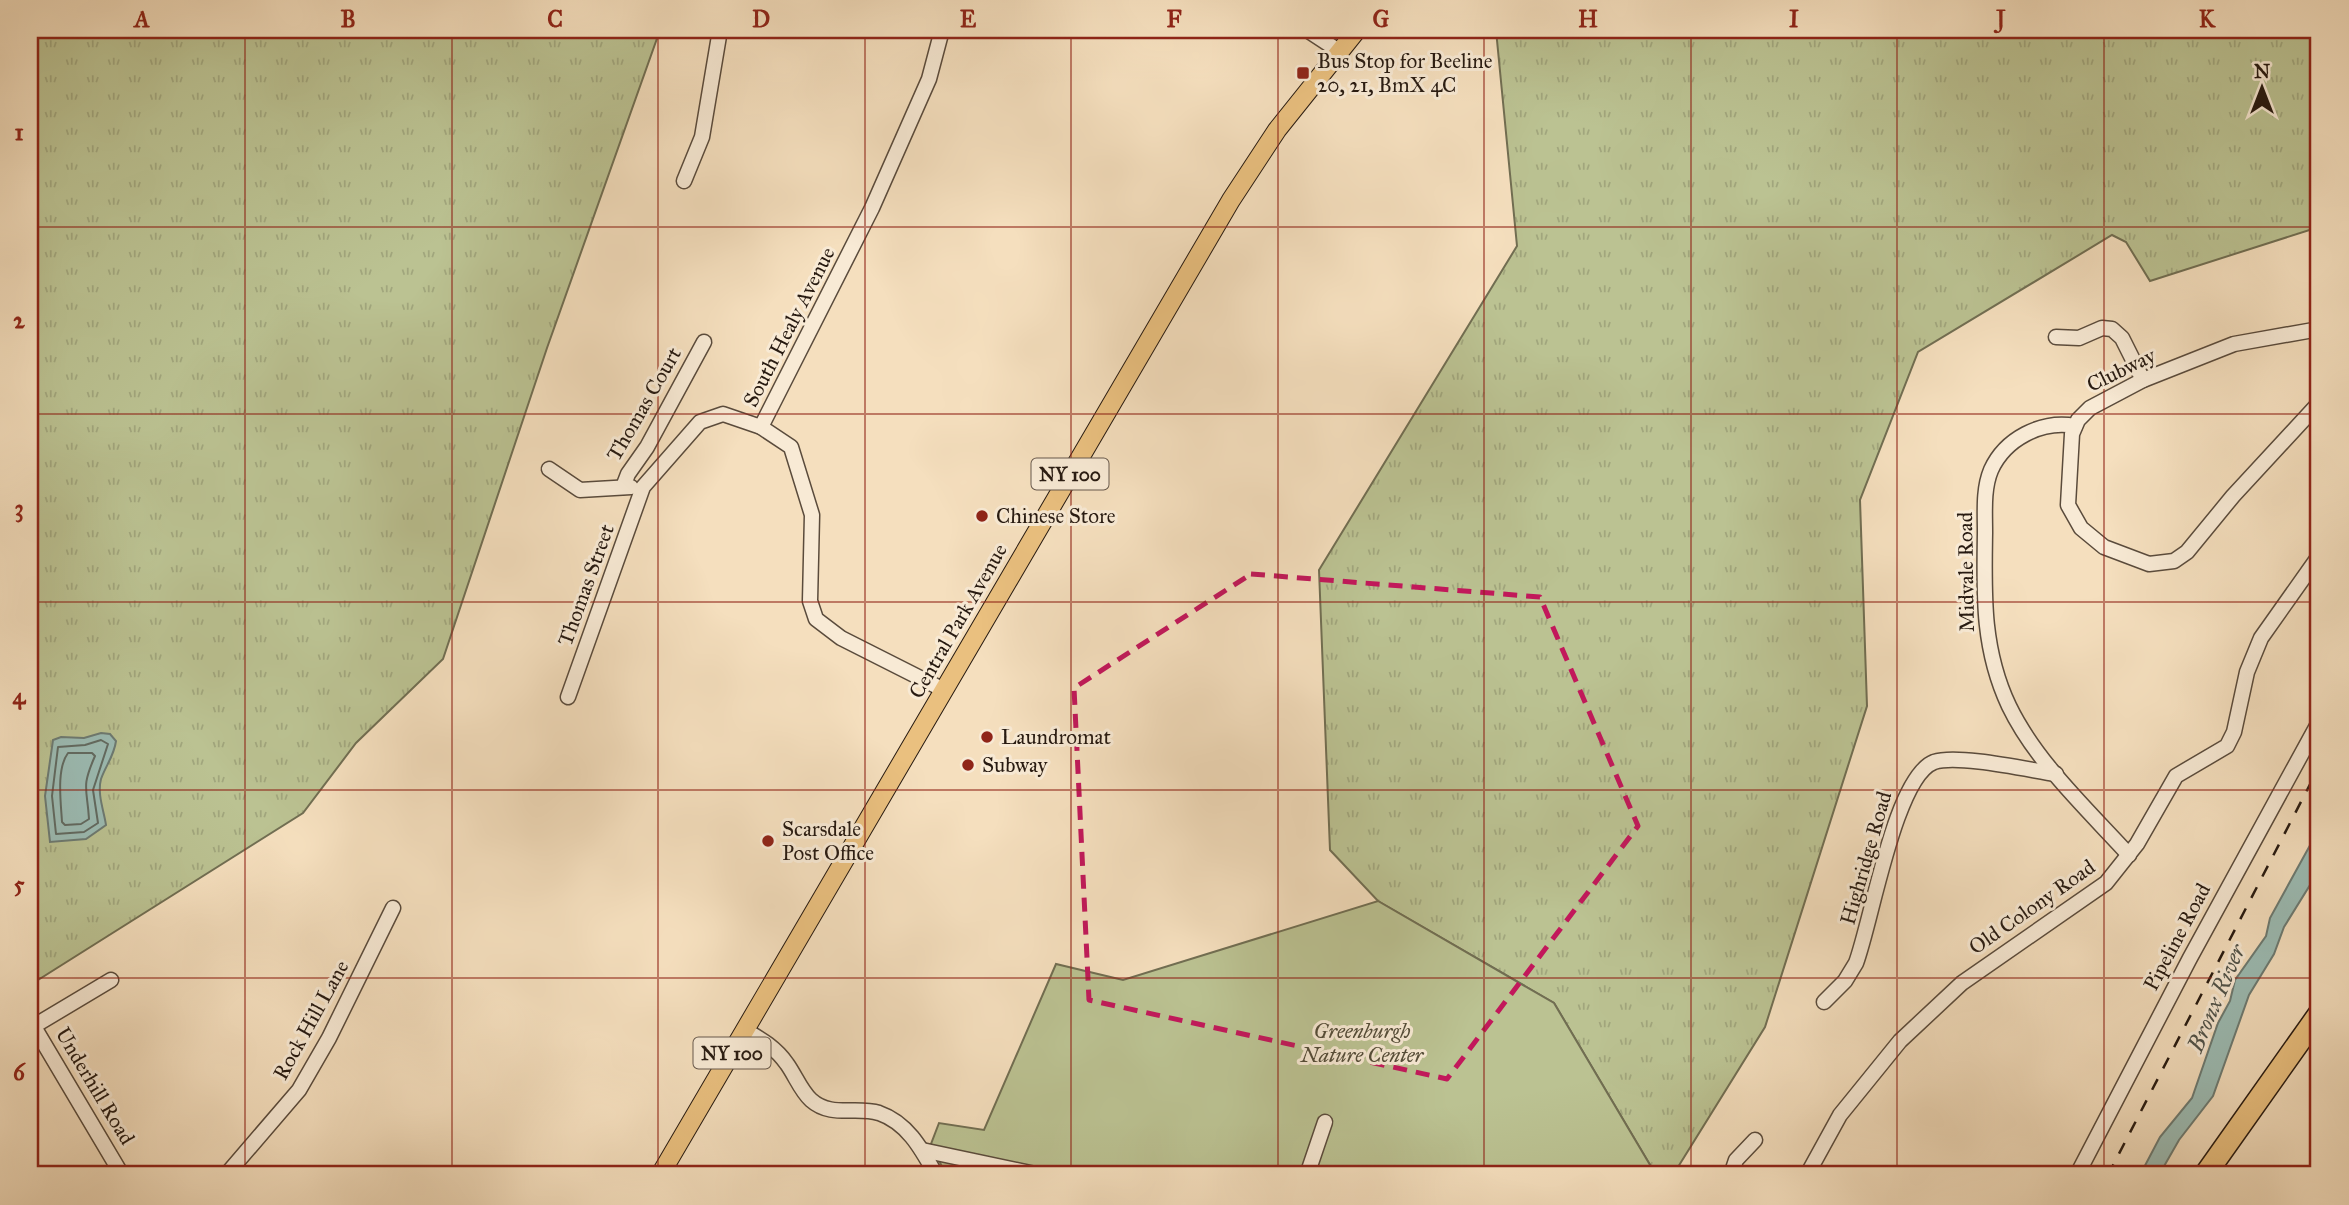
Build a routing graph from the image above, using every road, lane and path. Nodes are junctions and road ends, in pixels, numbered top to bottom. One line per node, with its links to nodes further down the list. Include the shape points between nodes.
1 (720, 30): 6 (street, via 702,137)
2 (942, 30): 13 (street, South Healy Avenue, via 933,70 872,208)
3 (1307, 30): 5 (street)
4 (1357, 30): 5 (main road, Central Park Avenue / NY 100)
5 (1339, 51): 18 (main road, Central Park Avenue / NY 100, via 1246,176)
6 (684, 181)
7 (2319, 329): 10 (street, Clubway, via 2247,340)
8 (2056, 337): 10 (street, via 2079,338 2102,328 2116,331)
9 (704, 342): 15 (street, Thomas Court)
10 (2143, 380): 12 (street, Clubway, via 2090,408)
11 (2319, 403): 12 (street, via 2187,552 2158,565 2104,547 2076,520 2067,496)
12 (2075, 426): 21 (street, Midvale Road, via 2053,425 2010,443 1991,469 1986,492 1984,607 1990,653 2009,706)
13 (761, 427): 16 (street, Thomas Street, via 729,415 705,418); 18 (street, South Healy Avenue, via 791,447 810,508 810,601 816,619 841,638)
14 (549, 469): 15 (street, Thomas Street, via 580,489)
15 (624, 487): 16 (street, Thomas Street)
16 (643, 487): 19 (street, Thomas Street)
17 (2319, 556): 22 (street, Old Colony Road, via 2256,648 2231,740 2214,756 2176,776)
18 (944, 690): 28 (main road, Central Park Avenue / NY 100)
19 (568, 697)
20 (2319, 722): 41 (street, Pipeline Road)
21 (2056, 774): 22 (street, Midvale Road); 25 (street, Highridge Road, via 1952,760 1934,762 1917,775 1895,825 1856,962)
22 (2129, 855): 40 (street, Old Colony Road, via 2106,883 1983,967 1923,1019 1857,1091 1828,1134)
23 (393, 908): 34 (street, Rock Hill Lane, via 330,1038 299,1090)
24 (111, 980): 27 (street)
25 (1824, 1002)
26 (2319, 1014): 42 (highway)
27 (32, 1023): 33 (street, Underhill Road)
28 (745, 1030): 32 (street, via 767,1042 823,1108 877,1112 902,1125); 35 (main road, Central Park Avenue / NY 100)
29 (2319, 1036): 43 (highway)
30 (1325, 1122): 38 (street)
31 (1755, 1140): 39 (street, via 1736,1160)
32 (922, 1150): 36 (street); 37 (street)
33 (121, 1175)
34 (226, 1175)
35 (660, 1175)
36 (936, 1175)
37 (1040, 1175)
38 (1307, 1175)
39 (1731, 1175)
40 (1810, 1175)
41 (2077, 1175)
42 (2205, 1175)
43 (2222, 1175)

